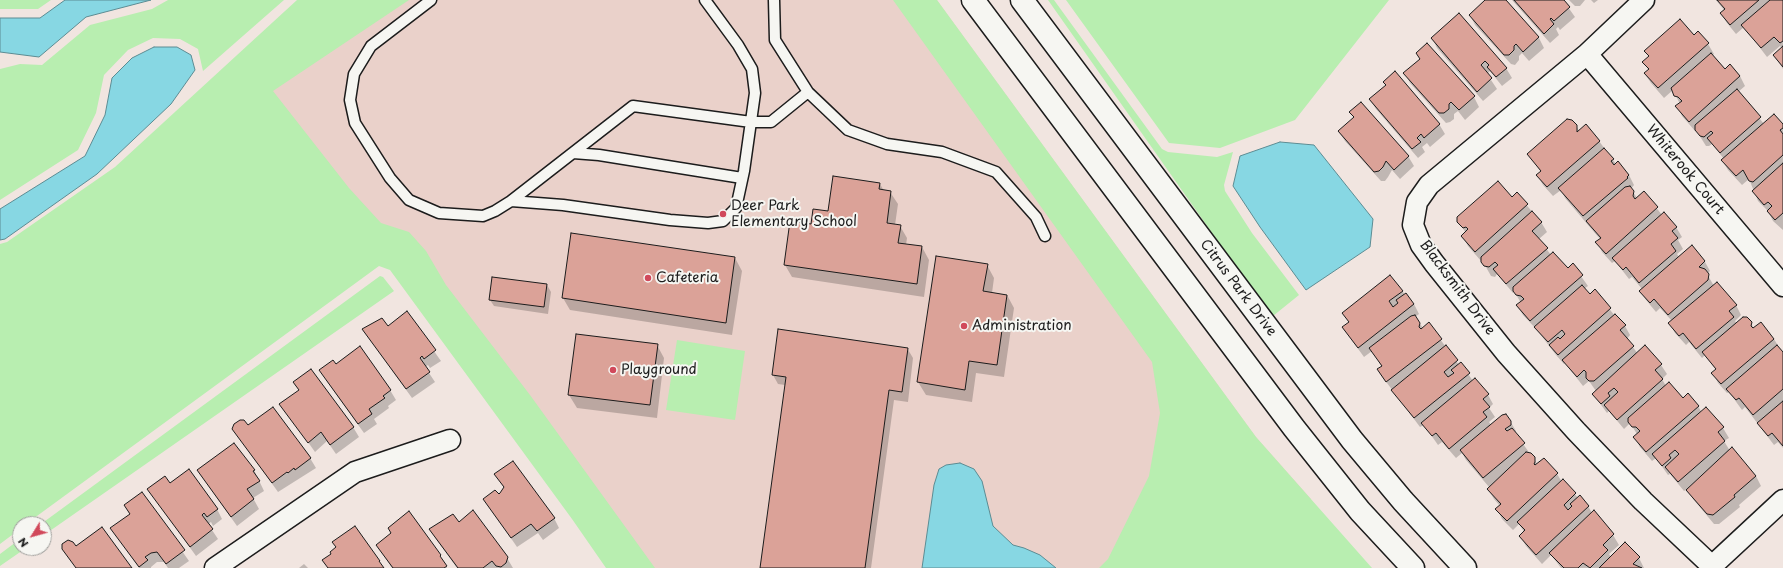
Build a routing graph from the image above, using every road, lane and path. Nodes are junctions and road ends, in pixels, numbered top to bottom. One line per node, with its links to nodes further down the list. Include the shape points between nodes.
1 (431, 0): 12 (lane, via 371,46 354,74 350,100 354,123 390,178 409,200 439,212 483,216)
2 (705, 0): 9 (lane, via 752,69 755,93)
3 (774, 0): 8 (lane, via 775,40)
4 (973, 0): 19 (street, via 1294,428 1360,511)
5 (1022, 0): 20 (street, Citrus Park Drive, via 1352,440 1403,501)
6 (1644, 0): 7 (street, Blacksmith Drive)
7 (1587, 54): 14 (street, Whiterook Court); 17 (street, Blacksmith Drive, via 1429,185 1417,202 1413,225 1425,251 1506,353 1642,501)
8 (808, 92): 9 (lane, via 771,122); 13 (lane, via 848,130 887,144 942,152 996,172 1036,217)
9 (751, 122): 10 (lane, via 633,106); 11 (lane)
10 (573, 153): 11 (lane); 12 (lane)
11 (742, 178): 12 (lane, via 736,208 723,221 708,223)
12 (511, 201)
13 (1045, 236)
14 (1783, 286)
15 (450, 440): 18 (street, via 355,472)
16 (1783, 500): 17 (street)
17 (1713, 567)
18 (215, 568)
19 (1413, 568)
20 (1465, 568)

